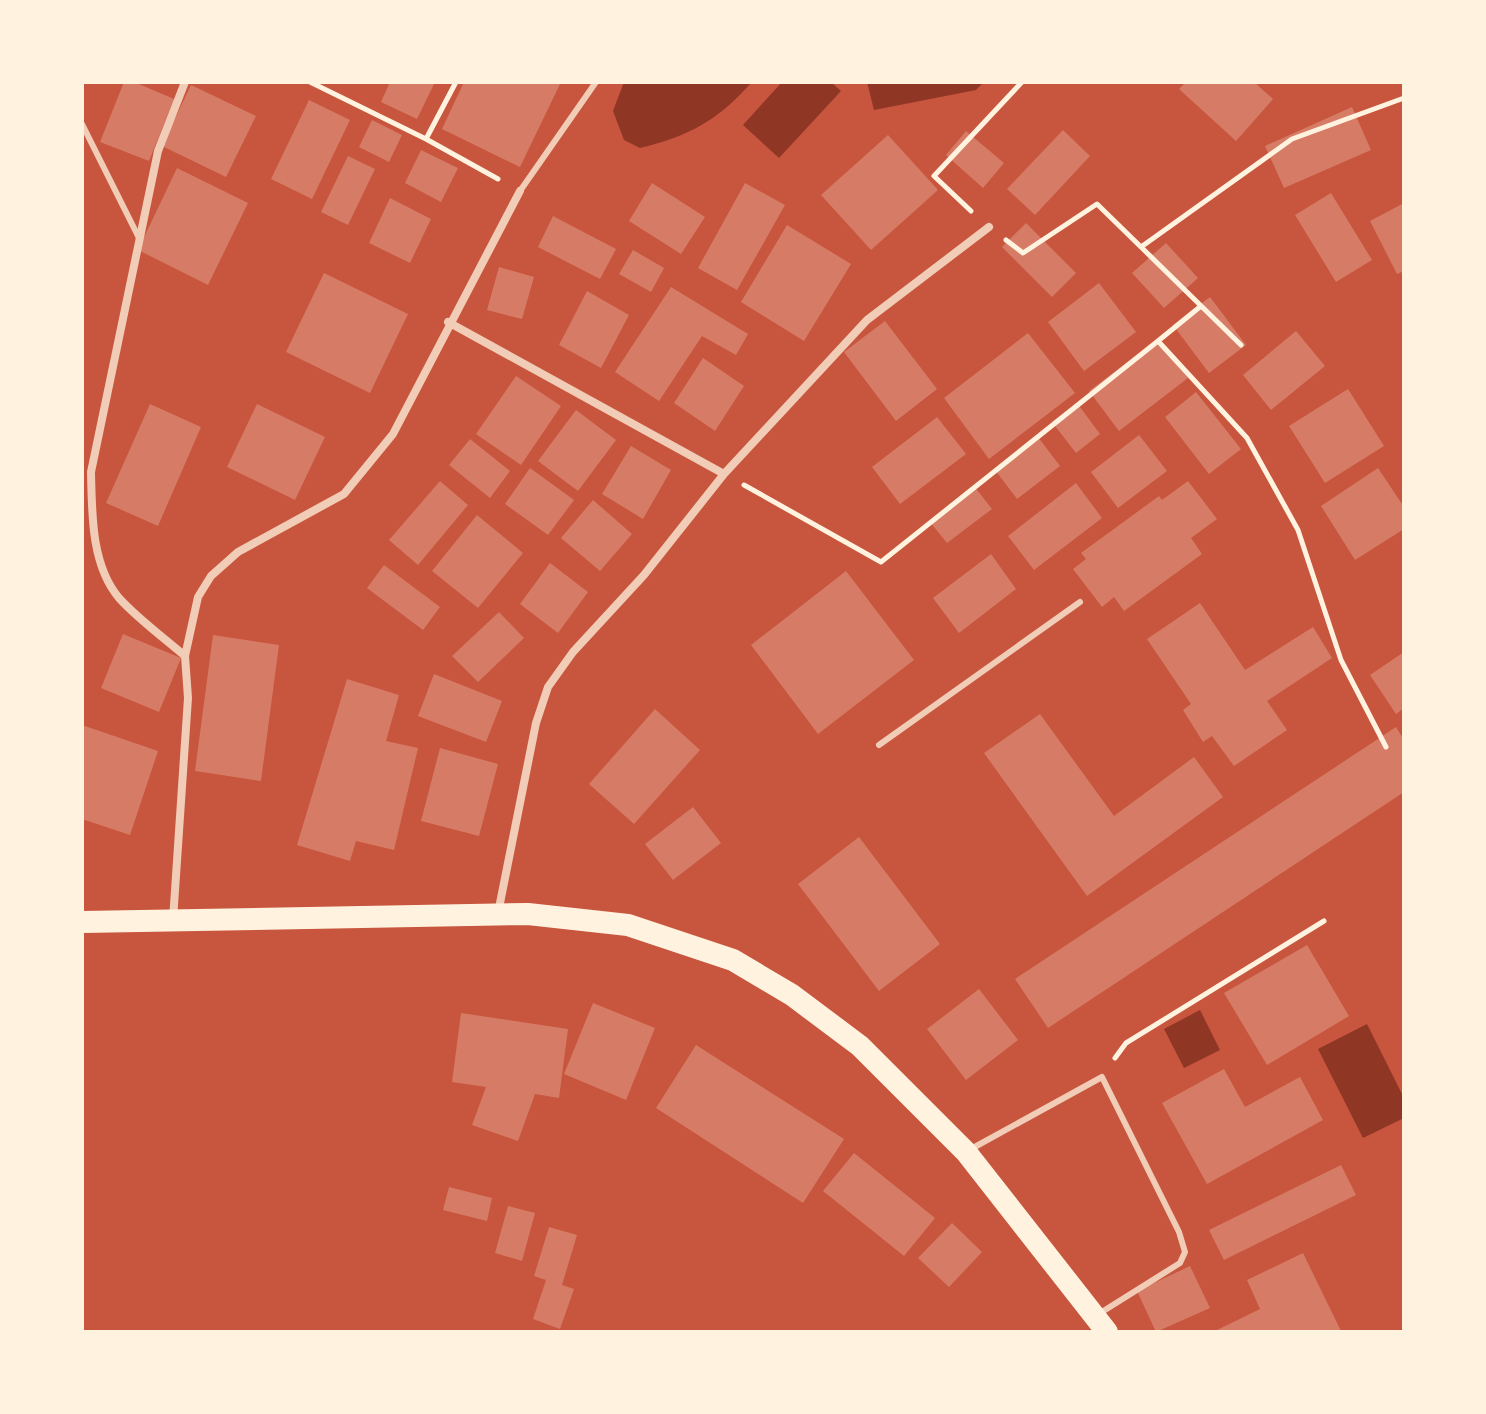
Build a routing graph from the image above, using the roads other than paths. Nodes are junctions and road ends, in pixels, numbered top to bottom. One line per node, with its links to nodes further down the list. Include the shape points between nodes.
1 (185, 82): 6 (street, via 158,151)
2 (596, 82): 4 (lane)
3 (82, 124): 6 (lane)
4 (520, 191): 7 (street)
5 (989, 227): 8 (street, via 867,320)
6 (139, 238): 10 (street, via 91,472 92,527 117,596)
7 (448, 322): 8 (street); 10 (street, via 393,434 344,494 238,552 211,576 198,597)
8 (724, 474): 12 (street, via 548,687)
9 (1080, 602): 11 (lane)
10 (185, 656): 13 (street, via 188,698)
11 (879, 745)
12 (498, 914): 13 (highway); 15 (highway, via 628,925 733,960 792,995 860,1046)
13 (173, 921): 14 (highway)
14 (82, 922)
15 (966, 1152): 16 (highway); 16 (lane, via 1102,1077 1185,1252 1180,1263)
16 (1101, 1324)

